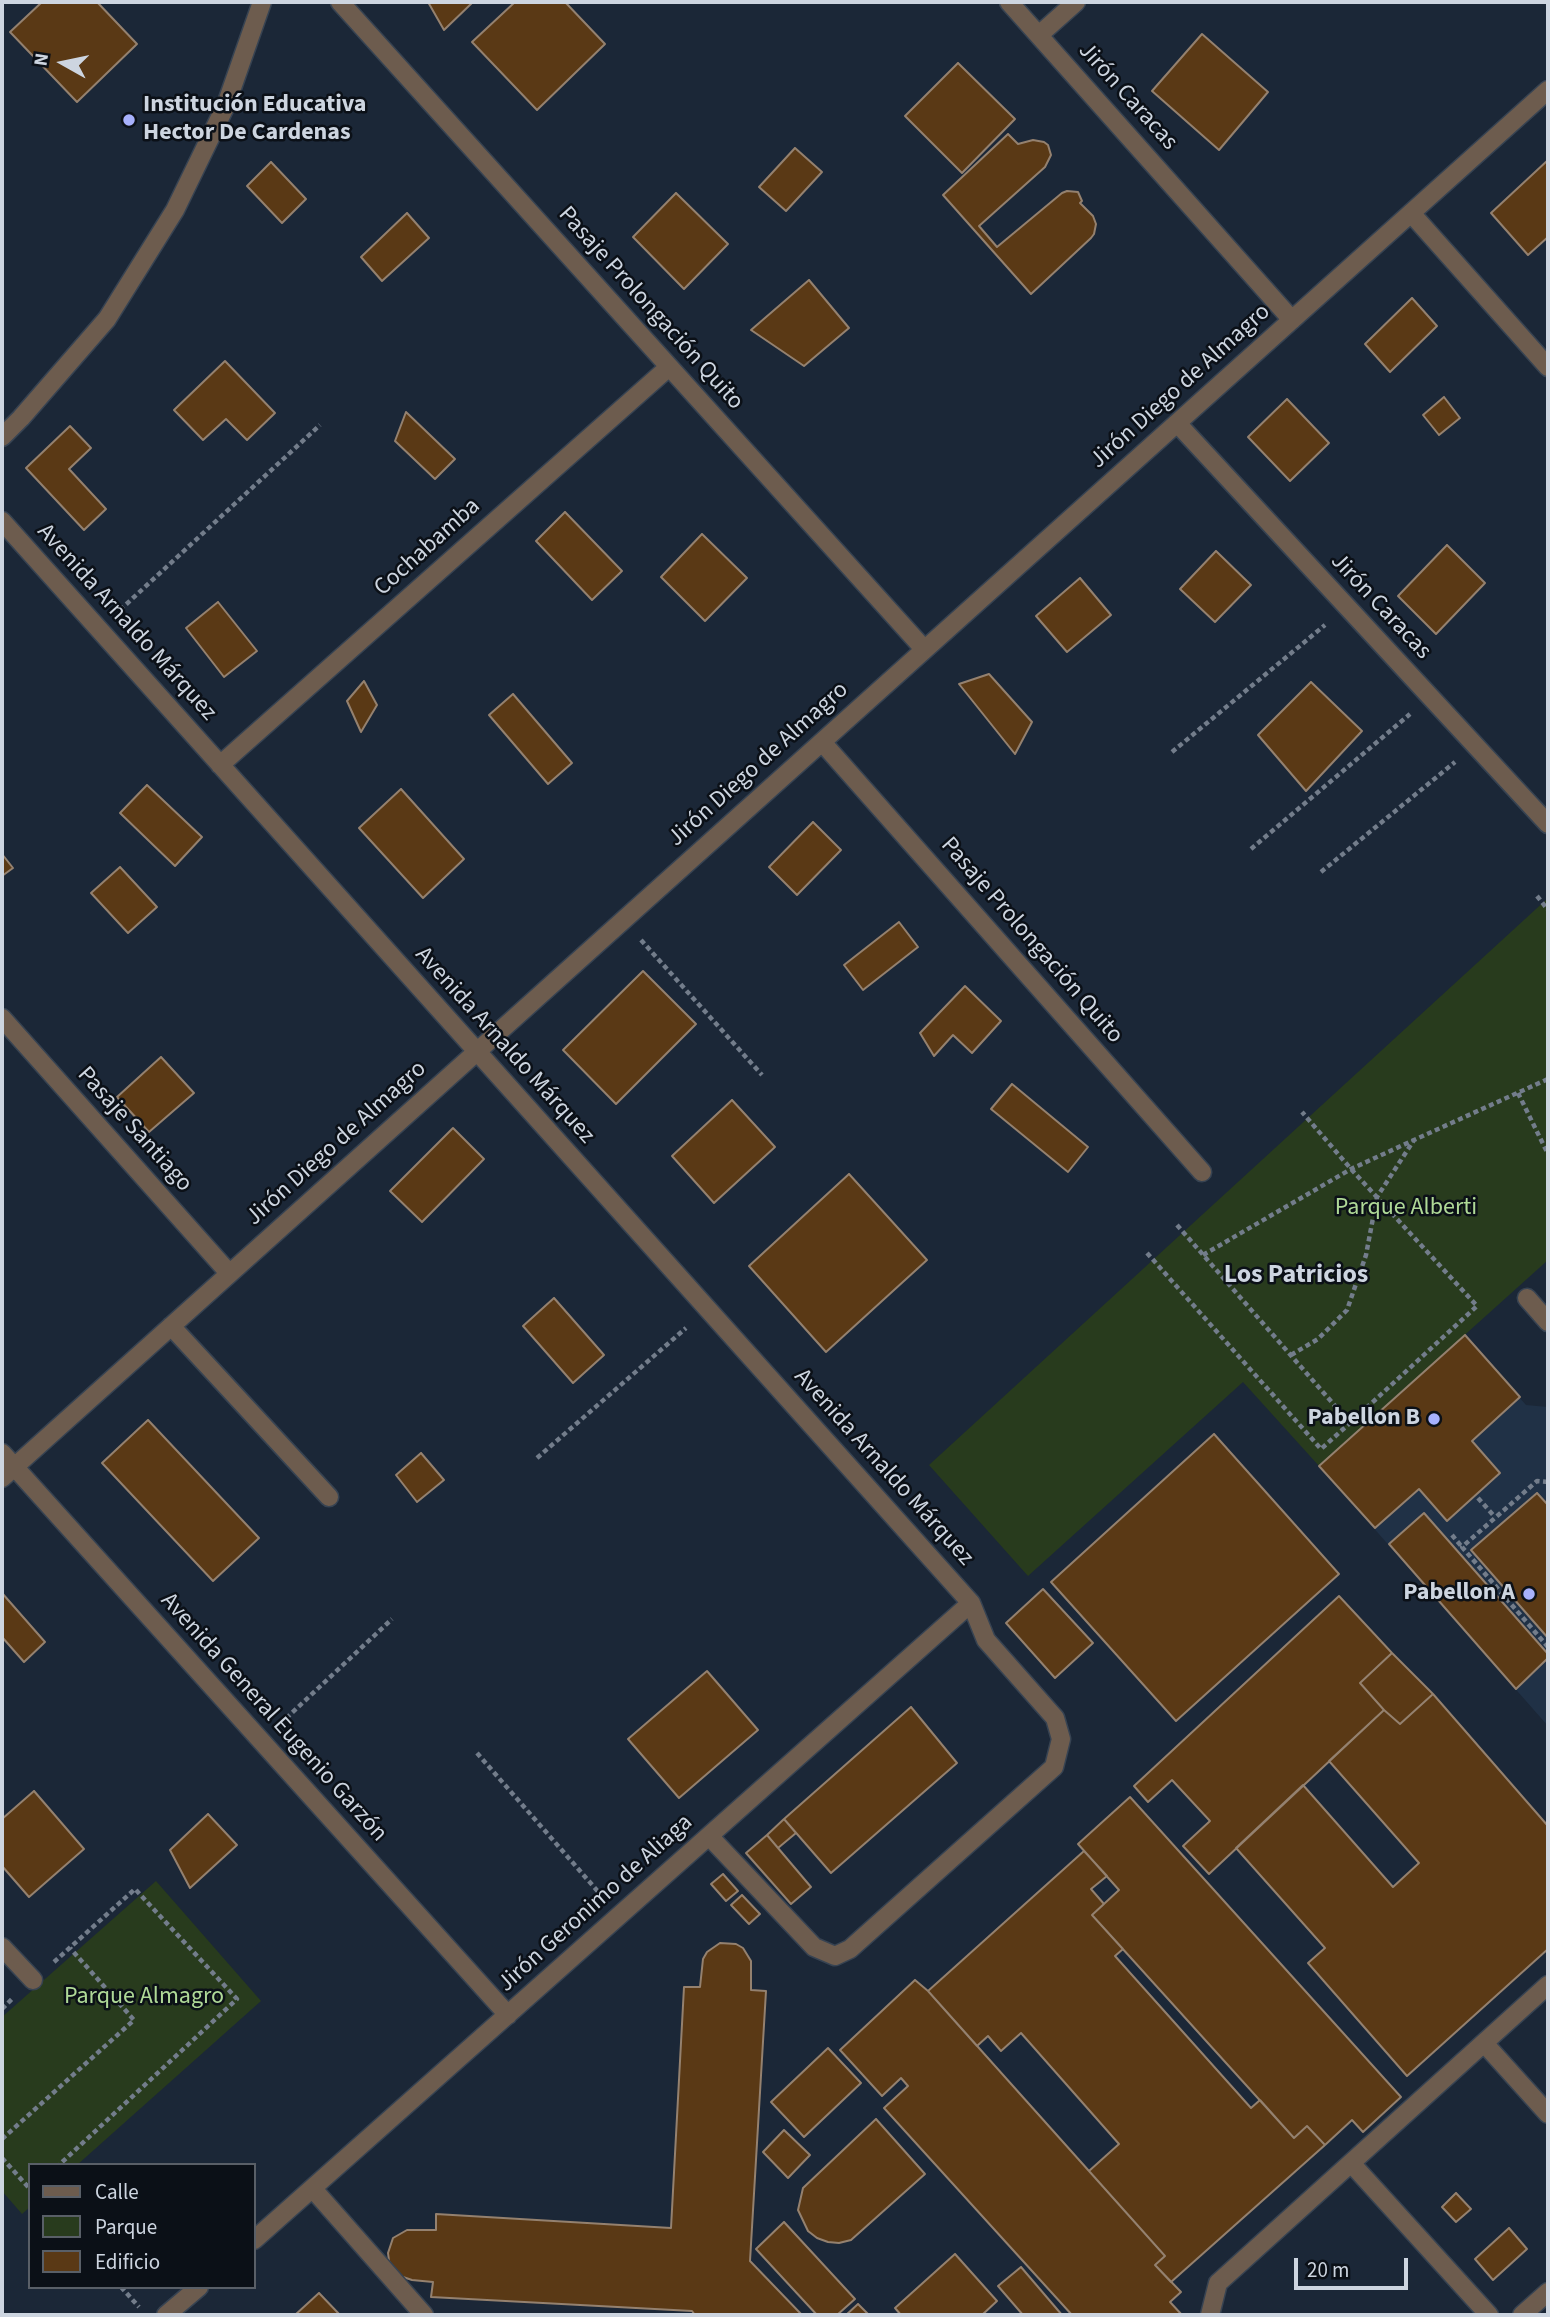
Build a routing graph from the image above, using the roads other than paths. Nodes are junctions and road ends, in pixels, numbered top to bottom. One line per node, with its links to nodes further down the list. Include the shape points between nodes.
1 (262, 2): 12 (street, via 226,105 175,210 107,319)
2 (340, 2): 9 (street, Pasaje Prolongación Quito)
3 (1009, 2): 5 (street, Jirón Caracas)
4 (1076, 2): 5 (street)
5 (1039, 35): 8 (street, Jirón Caracas)
6 (1548, 90): 7 (street, Jirón Diego de Almagro)
7 (1411, 213): 8 (street, Jirón Diego de Almagro); 10 (street)
8 (1292, 320): 11 (street, Jirón Diego de Almagro)
9 (669, 367): 14 (street, Pasaje Prolongación Quito); 16 (street, Cochabamba)
10 (1548, 367)
11 (1177, 423): 14 (street, Jirón Diego de Almagro); 17 (street, Jirón Caracas)
12 (2, 437)
13 (2, 521): 16 (street, Avenida Arnaldo Márquez)
14 (924, 649): 15 (street, Jirón Diego de Almagro)
15 (822, 742): 19 (street, Jirón Diego de Almagro); 20 (street, Pasaje Prolongación Quito)
16 (220, 765): 19 (street, Avenida Arnaldo Márquez)
17 (1548, 824)
18 (2, 1018): 21 (street, Pasaje Santiago)
19 (477, 1052): 21 (street, Jirón Diego de Almagro); 27 (street, Avenida Arnaldo Márquez)
20 (1202, 1172)
21 (229, 1273): 24 (street, Jirón Diego de Almagro)
22 (1527, 1298): 23 (street)
23 (1548, 1322)
24 (171, 1326): 25 (street, Jirón Diego de Almagro); 26 (street)
25 (6, 1466): 32 (street, Avenida General Eugenio Garzón)
26 (330, 1497)
27 (971, 1603): 28 (street, Jirón Geronimo de Aliaga); 28 (street, Avenida Arnaldo Márquez, via 986,1640 1055,1718 1062,1739 1054,1767 850,1949 835,1956 814,1947)
28 (709, 1836): 32 (street, Jirón Geronimo de Aliaga)
29 (2, 1947): 30 (street)
30 (33, 1980)
31 (1548, 1985): 33 (street)
32 (508, 2015): 36 (street, Jirón Geronimo de Aliaga)
33 (1484, 2043): 34 (street); 35 (street)
34 (1548, 2114)
35 (1351, 2163): 42 (street, via 1218,2283); 43 (street)
36 (313, 2189): 37 (street, Jirón Geronimo de Aliaga); 41 (street)
37 (256, 2238)
38 (197, 2289): 40 (street)
39 (1548, 2292): 44 (street)
40 (166, 2315)
41 (424, 2315)
42 (1210, 2315)
43 (1489, 2315)
44 (1522, 2315)

